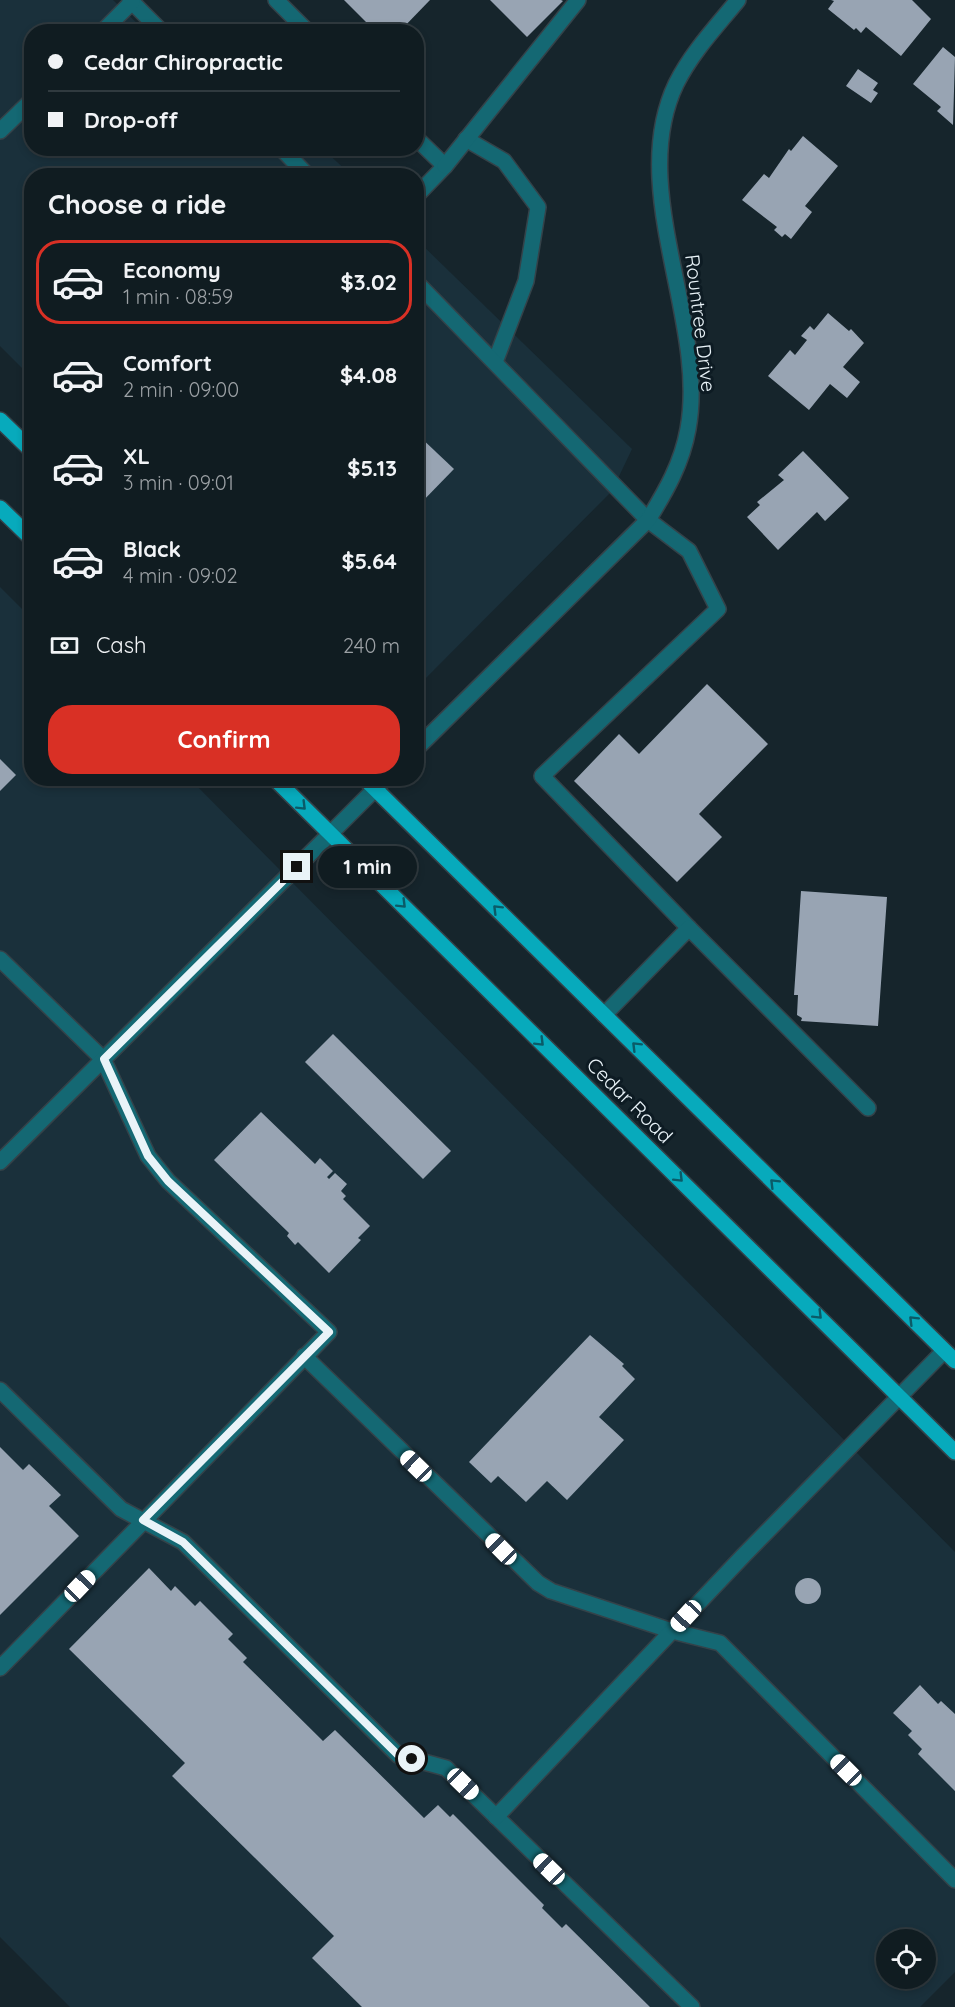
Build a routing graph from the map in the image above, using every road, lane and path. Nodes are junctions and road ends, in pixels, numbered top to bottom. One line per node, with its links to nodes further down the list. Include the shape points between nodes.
1 (276, 0): 7 (street)
2 (578, 0): 10 (street)
3 (738, 0): 21 (street, Rountree Drive, via 698,49 676,85 665,121 662,196 691,386 681,458)
4 (131, 1): 5 (street); 6 (street)
5 (109, 24)
6 (154, 24)
7 (300, 24)
8 (24, 108): 9 (street)
9 (0, 131)
10 (465, 139): 13 (street); 17 (street, via 504,161 538,207 526,281)
11 (424, 146): 13 (street)
12 (288, 156): 14 (street)
13 (445, 166): 15 (street)
14 (300, 168)
15 (424, 188)
16 (424, 290): 17 (street)
17 (495, 362): 21 (street)
18 (0, 420): 19 (main road)
19 (24, 443)
20 (0, 508): 22 (main road)
21 (648, 520): 23 (street, Rountree Drive); 28 (street, via 690,551 718,609 542,776)
22 (24, 531)
23 (424, 741)
24 (282, 786): 27 (main road, Cedar Road, one-way to 27)
25 (372, 786): 27 (street)
26 (379, 786): 30 (main road, one-way to 26)
27 (330, 834): 31 (street); 37 (main road, Cedar Road, one-way to 37)
28 (690, 928): 30 (street); 32 (street)
29 (0, 959): 31 (street)
30 (604, 1015): 35 (main road, one-way to 30)
31 (104, 1059): 33 (street); 34 (street, via 148,1156 161,1173 329,1332)
32 (868, 1108)
33 (0, 1162)
34 (304, 1356): 39 (street); 40 (street, via 538,1583 551,1591)
35 (950, 1356): 37 (street)
36 (0, 1390): 39 (street, via 121,1509)
37 (900, 1395): 38 (main road, Cedar Road); 40 (street)
38 (955, 1452)
39 (143, 1520): 41 (street); 42 (street, via 183,1542 398,1755 446,1768)
40 (672, 1631): 42 (street); 43 (street, via 720,1643)
41 (0, 1668)
42 (496, 1817): 44 (street)
43 (955, 1880)
44 (692, 2007)

